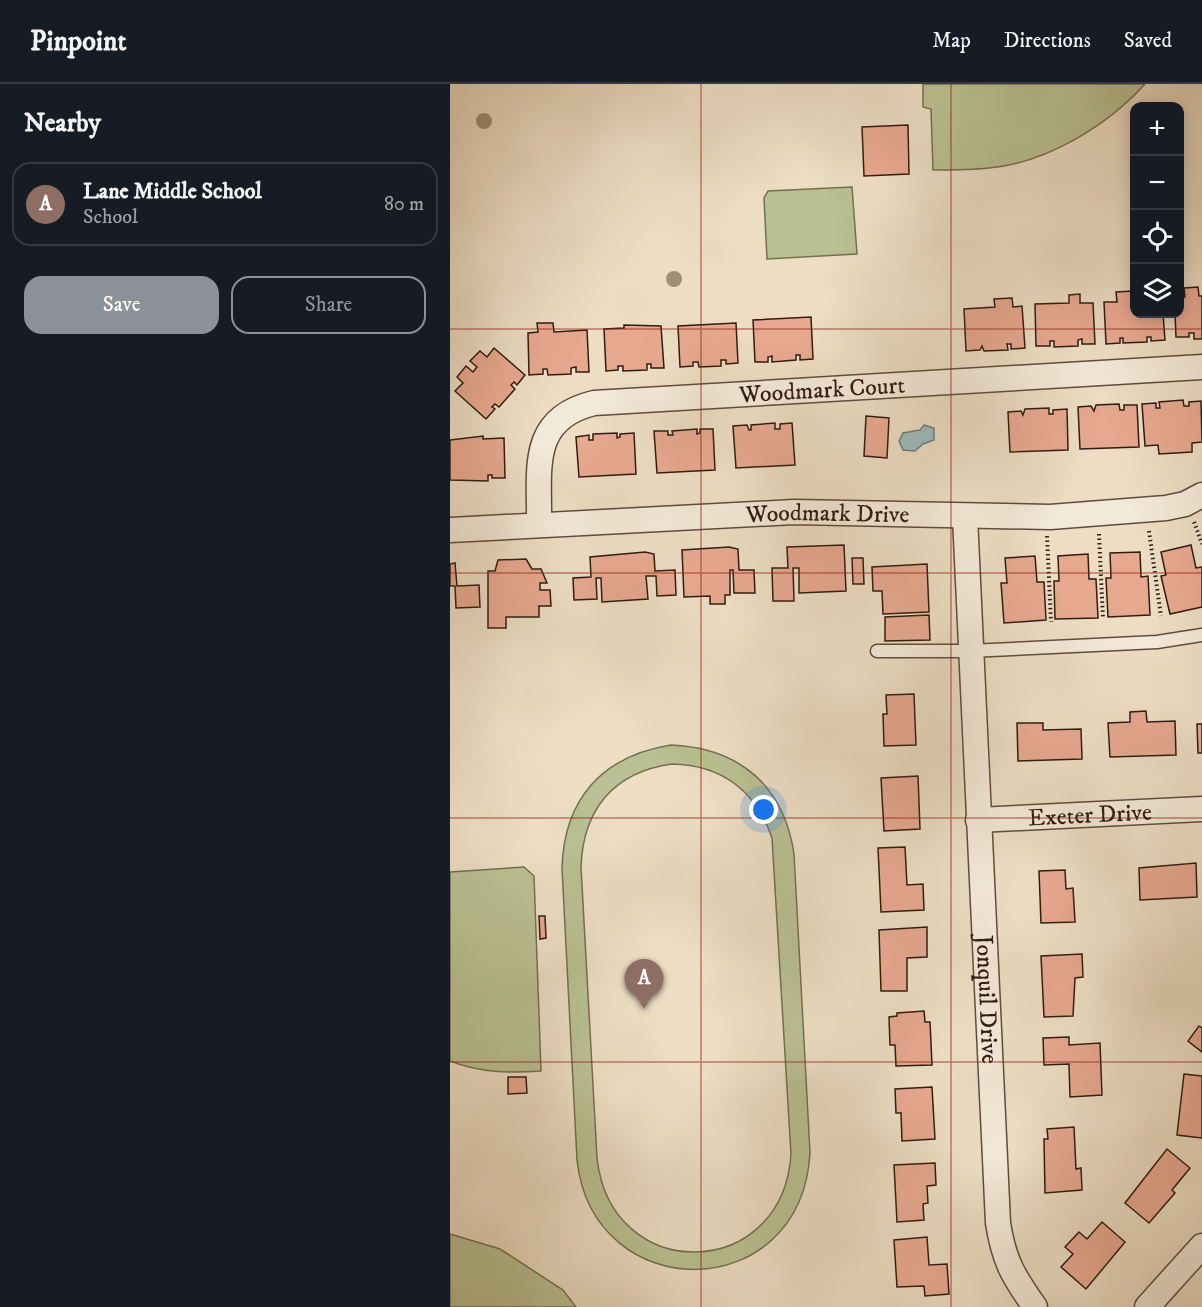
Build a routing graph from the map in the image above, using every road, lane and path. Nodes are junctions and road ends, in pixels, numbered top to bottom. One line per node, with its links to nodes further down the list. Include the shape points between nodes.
1 (1202, 367): 5 (street, Woodmark Court, via 584,405 564,414 549,430 540,449)
2 (1202, 495): 3 (street, Woodmark Drive, via 1185,504 1139,512)
3 (965, 517): 5 (street, Woodmark Drive, via 794,512); 16 (street, Jonquil Drive)
4 (1194, 521): 10 (path)
5 (539, 525): 6 (street, Woodmark Drive)
6 (450, 530)
7 (1149, 530): 11 (path)
8 (1099, 533): 12 (path)
9 (1047, 536): 13 (path)
10 (1202, 544)
11 (1161, 616)
12 (1103, 619)
13 (1051, 622)
14 (1202, 635): 16 (lane, via 1156,642)
15 (877, 651): 16 (lane)
16 (970, 651): 18 (street, Jonquil Drive)
17 (1202, 809): 18 (street, Exeter Drive)
18 (978, 820): 20 (street, Jonquil Drive, via 1002,1251 1016,1281)
19 (1202, 1246): 21 (street)
20 (1035, 1307)
21 (1147, 1307)

